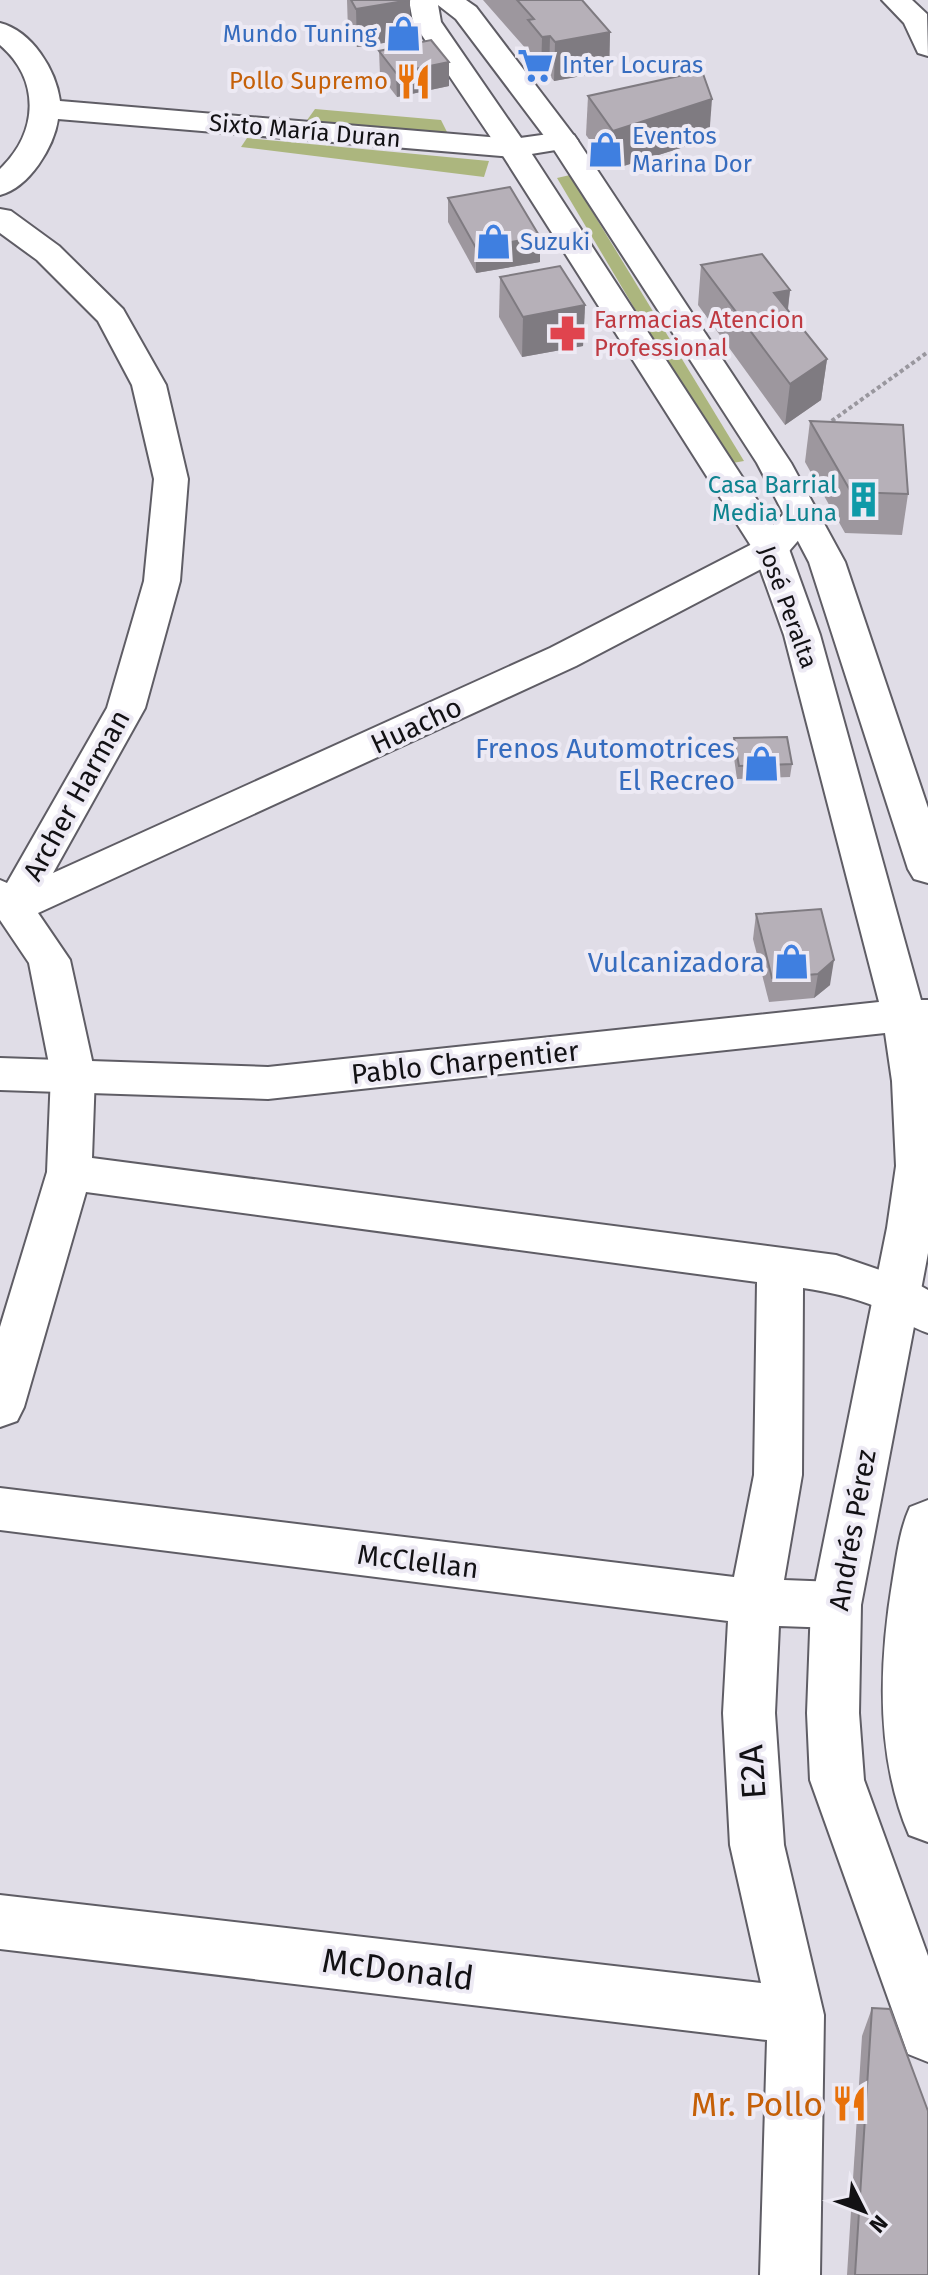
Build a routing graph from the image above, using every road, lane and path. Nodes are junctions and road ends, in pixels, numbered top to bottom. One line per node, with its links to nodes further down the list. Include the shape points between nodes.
1 (423, 0): 8 (street, José Peralta, via 427,22)
2 (448, 0): 7 (street, José Peralta, via 466,13)
3 (896, 0): 5 (street, via 917,20)
4 (0, 31): 6 (street, via 29,55 44,81)
5 (928, 47)
6 (47, 109): 8 (street, Sixto María Duran); 9 (street, via 39,142)
7 (563, 141): 8 (street, Sixto María Duran); 12 (street, José Peralta)
8 (513, 148): 14 (street, José Peralta)
9 (0, 186)
10 (0, 218): 16 (street, Archer Harman, via 48,253 112,316 149,385 171,479 162,581 126,708)
11 (928, 352): 12 (path)
12 (774, 463): 13 (street, José Peralta)
13 (802, 515): 14 (street, Huacho); 15 (street, José Peralta, via 843,606)
14 (771, 549): 16 (street, Huacho, via 563,657); 17 (street, José Peralta, via 802,635)
15 (928, 869)
16 (7, 902): 19 (street, via 49,960)
17 (916, 1016): 19 (street, Pablo Charpentier, via 268,1083); 22 (street, Andrés Pérez, via 918,1166)
18 (0, 1074): 19 (street, Pablo Charpentier)
19 (73, 1074): 20 (street)
20 (69, 1172): 21 (street); 23 (street)
21 (780, 1268): 22 (street, via 836,1274); 26 (street, E2A, via 778,1475)
22 (912, 1304): 27 (street, Andrés Pérez)
23 (2, 1390)
24 (0, 1509): 26 (street, McClellan)
25 (928, 1522): 28 (street, via 913,1627 909,1715 911,1749)
26 (755, 1602): 27 (street, McClellan); 30 (street, E2A, via 749,1713 757,1845)
27 (836, 1605): 31 (street, Andrés Pérez, via 837,1780)
28 (928, 1817)
29 (0, 1922): 30 (street, McDonald)
30 (796, 2015): 32 (street, E2A)
31 (928, 2034)
32 (790, 2275)

